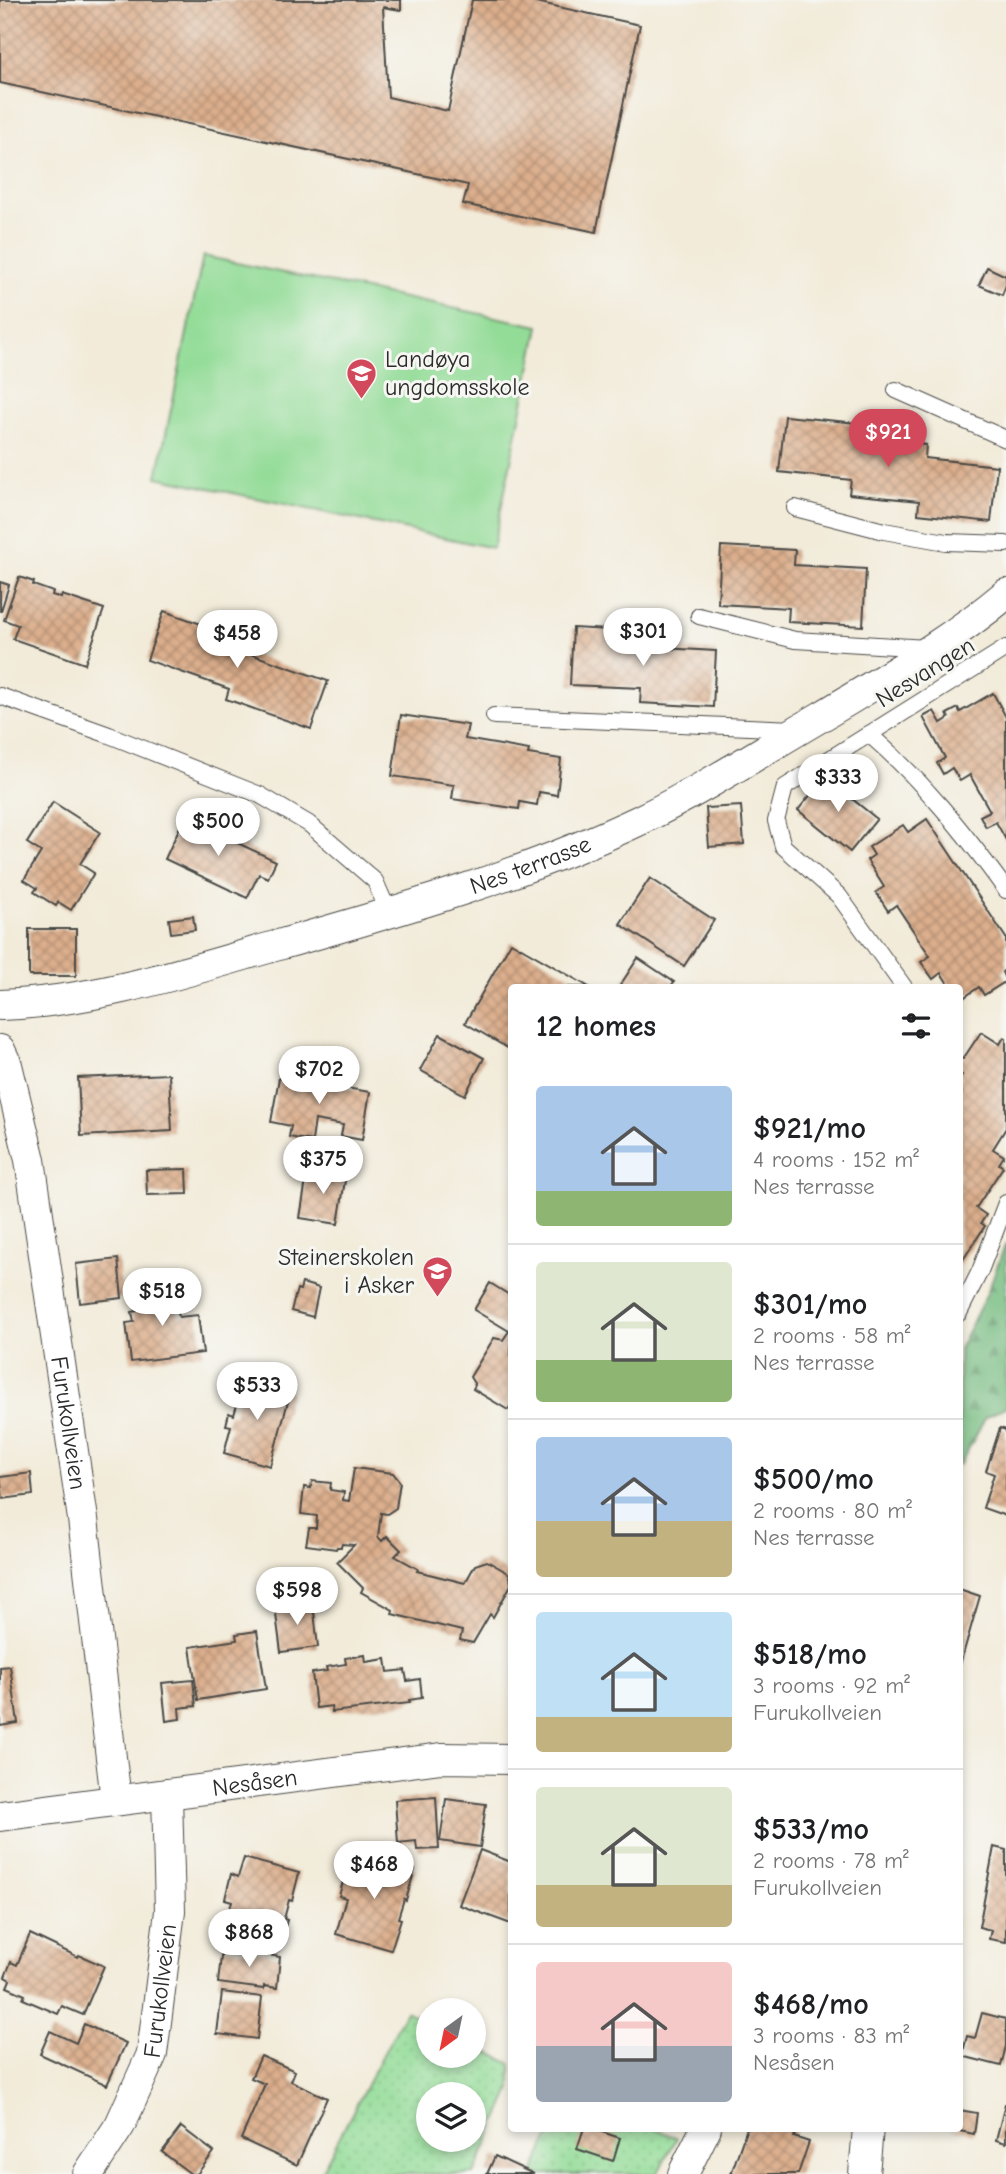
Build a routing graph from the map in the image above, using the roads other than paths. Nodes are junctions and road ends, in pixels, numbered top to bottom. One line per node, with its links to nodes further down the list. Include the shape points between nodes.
1 (896, 390): 2 (lane)
2 (1006, 439)
3 (795, 508): 4 (lane, via 946,542)
4 (1006, 544)
5 (1006, 594): 7 (street, Nes terrasse)
6 (699, 616): 7 (lane, via 795,640)
7 (933, 648): 11 (street, Nes terrasse)
8 (1006, 648): 12 (lane, Nesvangen)
9 (0, 696): 14 (lane, via 260,795 309,824 375,881)
10 (494, 716): 11 (lane)
11 (800, 729): 14 (street, Nes terrasse, via 641,819 571,850)
12 (869, 734): 13 (lane, Nesvangen, via 931,794); 15 (lane, Nesvangen, via 785,787 776,821 783,846 839,896)
13 (1006, 890)
14 (389, 913): 16 (street, Nes terrasse, via 130,988)
15 (902, 984)
16 (0, 1005)
17 (0, 1050): 22 (street, Furukollveien, via 30,1160 83,1519)
18 (1006, 1203): 19 (lane)
19 (963, 1305)
20 (508, 1759): 21 (street, Nesåsen, via 441,1758)
21 (167, 1794): 22 (street, Nesåsen); 26 (street, Furukollveien, via 170,1911 152,2054 120,2126)
22 (116, 1800): 23 (street, Nesåsen)
23 (0, 1815)
24 (704, 2132): 27 (street)
25 (868, 2132): 28 (street)
26 (88, 2174)
27 (683, 2174)
28 (864, 2174)

